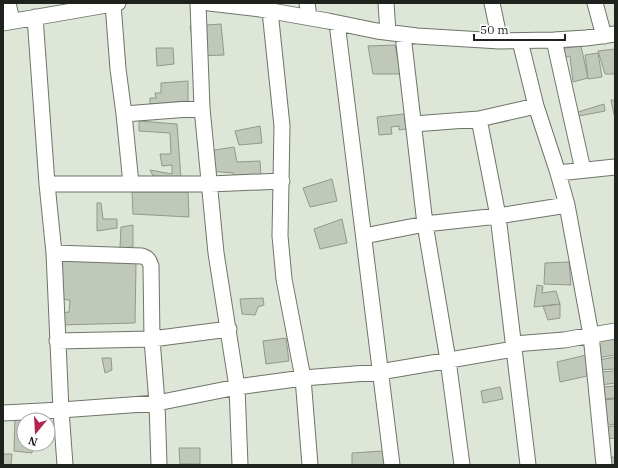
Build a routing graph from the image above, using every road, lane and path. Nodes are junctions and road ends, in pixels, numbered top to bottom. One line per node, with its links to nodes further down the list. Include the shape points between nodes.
1 (8, 3): 13 (street)
2 (118, 3): 8 (street)
3 (198, 3): 22 (street)
4 (209, 3): 9 (street)
5 (386, 3): 15 (street)
6 (492, 3): 19 (street)
7 (595, 3): 17 (street)
8 (113, 4): 12 (street); 23 (street)
9 (234, 4): 11 (street)
10 (308, 10): 11 (street); 14 (street)
11 (270, 11): 29 (street, via 282,126)
12 (35, 17): 13 (street); 30 (street)
13 (8, 22)
14 (337, 23): 15 (street); 36 (street)
15 (388, 32): 16 (street)
16 (403, 34): 19 (street); 25 (street)
17 (610, 35): 18 (street)
18 (554, 40): 20 (street); 27 (street)
19 (500, 41): 20 (street)
20 (520, 41): 21 (street)
21 (536, 106): 24 (street); 28 (street)
22 (202, 108): 23 (street); 32 (street)
23 (124, 114): 31 (street)
24 (479, 119): 25 (street); 34 (street)
25 (414, 124): 35 (street)
26 (615, 167): 27 (street)
27 (583, 170): 28 (street)
28 (558, 173): 33 (street)
29 (282, 181): 32 (street); 46 (street, via 280,236 284,279)
30 (47, 184): 31 (street); 37 (street)
31 (131, 184): 32 (street)
32 (210, 184): 38 (street, via 216,253)
33 (567, 205): 34 (street); 40 (street)
34 (498, 216): 35 (street); 43 (street)
35 (425, 224): 36 (street); 44 (street)
36 (364, 236): 45 (street)
37 (54, 253): 41 (street, via 146,257 151,266); 42 (street)
38 (229, 329): 41 (street); 47 (street)
39 (615, 331): 40 (street)
40 (591, 335): 43 (street); 58 (street)
41 (152, 339): 42 (street); 48 (street)
42 (57, 341): 49 (street)
43 (514, 346): 44 (street); 57 (street)
44 (448, 360): 45 (street); 56 (street)
45 (380, 372): 46 (street); 55 (street)
46 (303, 378): 47 (street); 54 (street)
47 (238, 387): 48 (street); 53 (street)
48 (157, 403): 49 (street); 52 (street)
49 (61, 410): 50 (street); 51 (street)
50 (3, 413)
51 (64, 465)
52 (159, 465)
53 (240, 465)
54 (310, 465)
55 (392, 465)
56 (462, 465)
57 (528, 465)
58 (604, 465)

